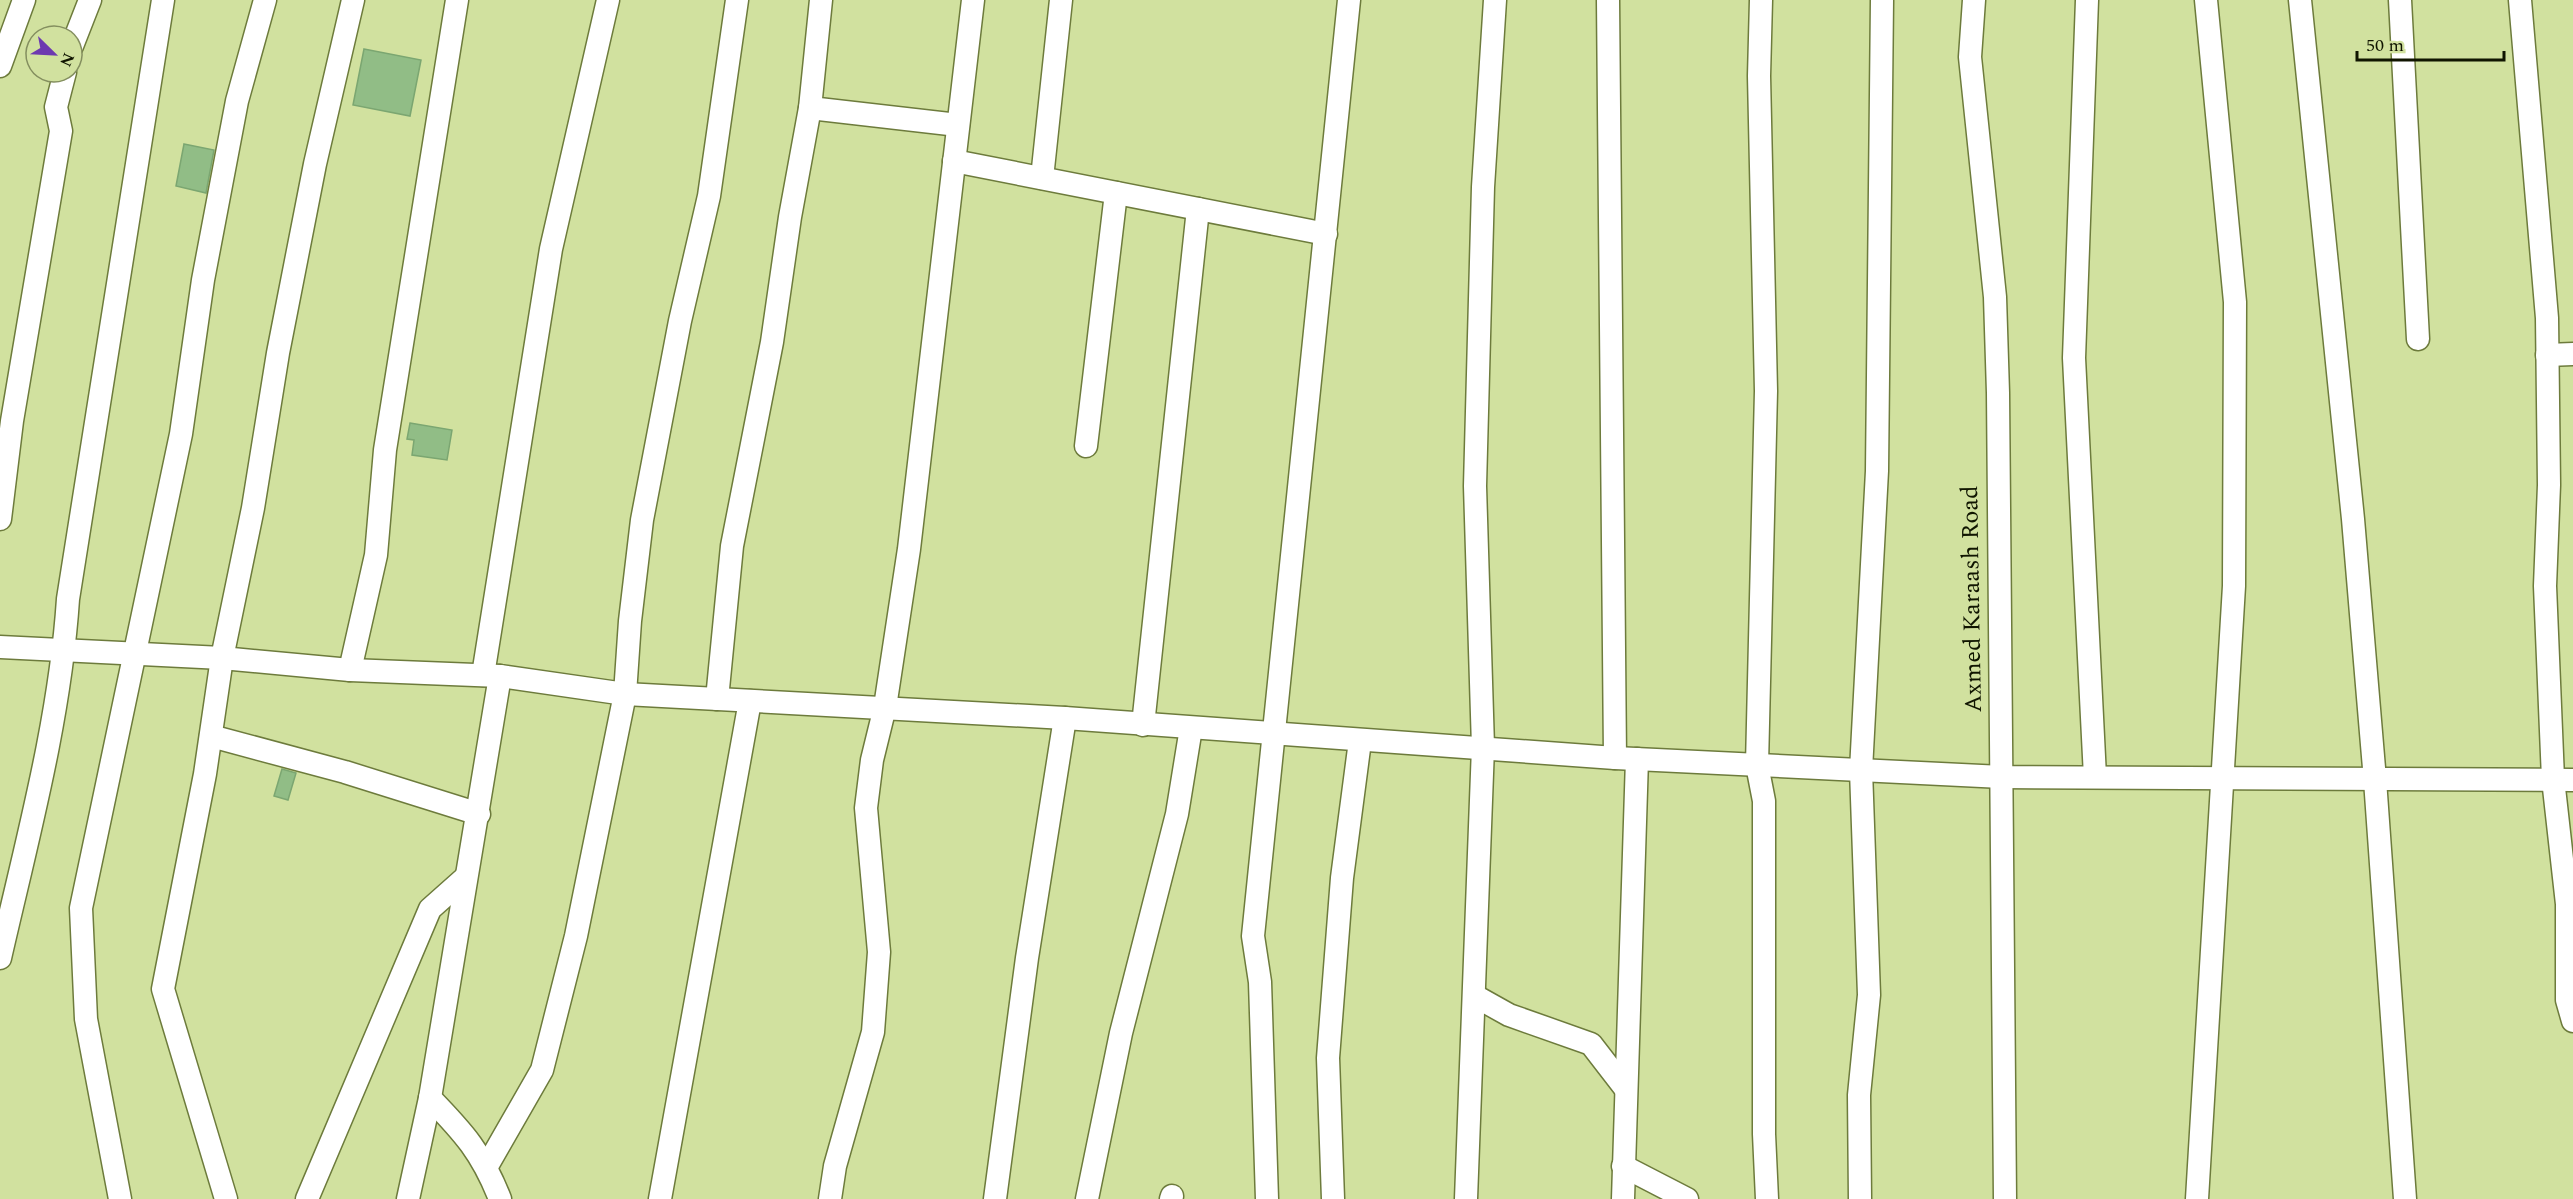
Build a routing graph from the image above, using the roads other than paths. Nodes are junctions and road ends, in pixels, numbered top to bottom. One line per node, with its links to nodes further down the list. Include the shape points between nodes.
1 (24, 0): 24 (street)
2 (90, 0): 23 (street)
3 (163, 0): 39 (street, via 68,599)
4 (265, 0): 40 (street, via 237,101 181,434)
5 (353, 0): 41 (street, via 315,164)
6 (458, 0): 42 (street, via 385,450 376,555)
7 (609, 0): 43 (street, via 550,249)
8 (737, 0): 44 (street, via 710,196 680,321 642,520)
9 (821, 0): 26 (street)
10 (973, 0): 27 (street)
11 (1060, 0): 29 (street)
12 (1349, 0): 32 (street)
13 (1495, 0): 54 (street, via 1483,187 1475,486)
14 (1608, 0): 55 (street)
15 (1761, 0): 56 (street, via 1766,391)
16 (1882, 0): 57 (street, via 1877,471)
17 (1974, 0): 58 (street, Axmed Karaash Road, via 1972,75 1996,309)
18 (2087, 0): 59 (street, via 2074,358)
19 (2206, 0): 60 (street, via 2235,302 2234,585)
20 (2300, 0): 61 (street, via 2353,519)
21 (2400, 0): 33 (street)
22 (2520, 0): 35 (street)
23 (81, 24)
24 (0, 66)
25 (62, 84): 37 (street, via 56,107 61,131 12,421)
26 (810, 108): 27 (street); 45 (street, via 772,342 732,546)
27 (958, 125): 28 (street)
28 (954, 161): 29 (street); 47 (street, via 912,526)
29 (1042, 178): 30 (street)
30 (1116, 193): 31 (street); 36 (street)
31 (1198, 209): 32 (street); 49 (street)
32 (1326, 234): 51 (street)
33 (2418, 339)
34 (2573, 354): 35 (street)
35 (2547, 355): 62 (street, via 2549,485 2545,586)
36 (1086, 446)
37 (0, 519)
38 (0, 647): 39 (street)
39 (64, 648): 40 (street); 65 (street)
40 (134, 652): 41 (street); 72 (street, via 81,908 86,1018)
41 (222, 658): 42 (street); 52 (street)
42 (350, 670): 43 (street)
43 (491, 676): 44 (street); 63 (street)
44 (625, 694): 45 (street); 70 (street, via 576,936 542,1070)
45 (717, 699): 46 (street)
46 (750, 701): 47 (street); 77 (street)
47 (885, 707): 48 (street); 78 (street, via 866,808 879,952 873,1032)
48 (1065, 718): 49 (street); 79 (street, via 1027,958)
49 (1143, 725): 50 (street)
50 (1191, 728): 51 (street); 80 (street, via 1177,814 1121,1033)
51 (1272, 733): 53 (street); 81 (street, via 1253,936 1260,982)
52 (211, 736): 63 (street, via 345,772); 73 (street, via 163,989)
53 (1360, 741): 54 (street); 82 (street, via 1342,878 1328,1058)
54 (1483, 747): 55 (street); 66 (street)
55 (1626, 758): 56 (street); 68 (street)
56 (1757, 765): 57 (street); 86 (street, via 1764,801)
57 (1861, 770): 58 (street); 87 (street, via 1869,995 1859,1095)
58 (2001, 777): 59 (street); 88 (street, Axmed Karaash Road)
59 (2095, 777): 60 (street)
60 (2223, 777): 61 (street); 89 (street)
61 (2375, 780): 62 (street); 90 (street)
62 (2563, 780): 67 (street, via 2567,1000)
63 (478, 814): 64 (street)
64 (466, 878): 69 (street); 74 (street, via 430,909)
65 (0, 958)
66 (1475, 996): 68 (street, via 1509,1015 1591,1044); 83 (street)
67 (2573, 1021)
68 (1625, 1088): 71 (street)
69 (430, 1098): 70 (street, via 467,1136); 75 (street)
70 (487, 1166): 76 (street)
71 (1623, 1166): 84 (street); 85 (street)
72 (120, 1199)
73 (226, 1199)
74 (306, 1199)
75 (408, 1199)
76 (500, 1199)
77 (660, 1199)
78 (830, 1199)
79 (995, 1199)
80 (1087, 1199)
81 (1267, 1199)
82 (1333, 1199)
83 (1466, 1199)
84 (1623, 1199)
85 (1687, 1199)
86 (1767, 1199)
87 (1860, 1199)
88 (2005, 1199)
89 (2197, 1199)
90 (2405, 1199)

